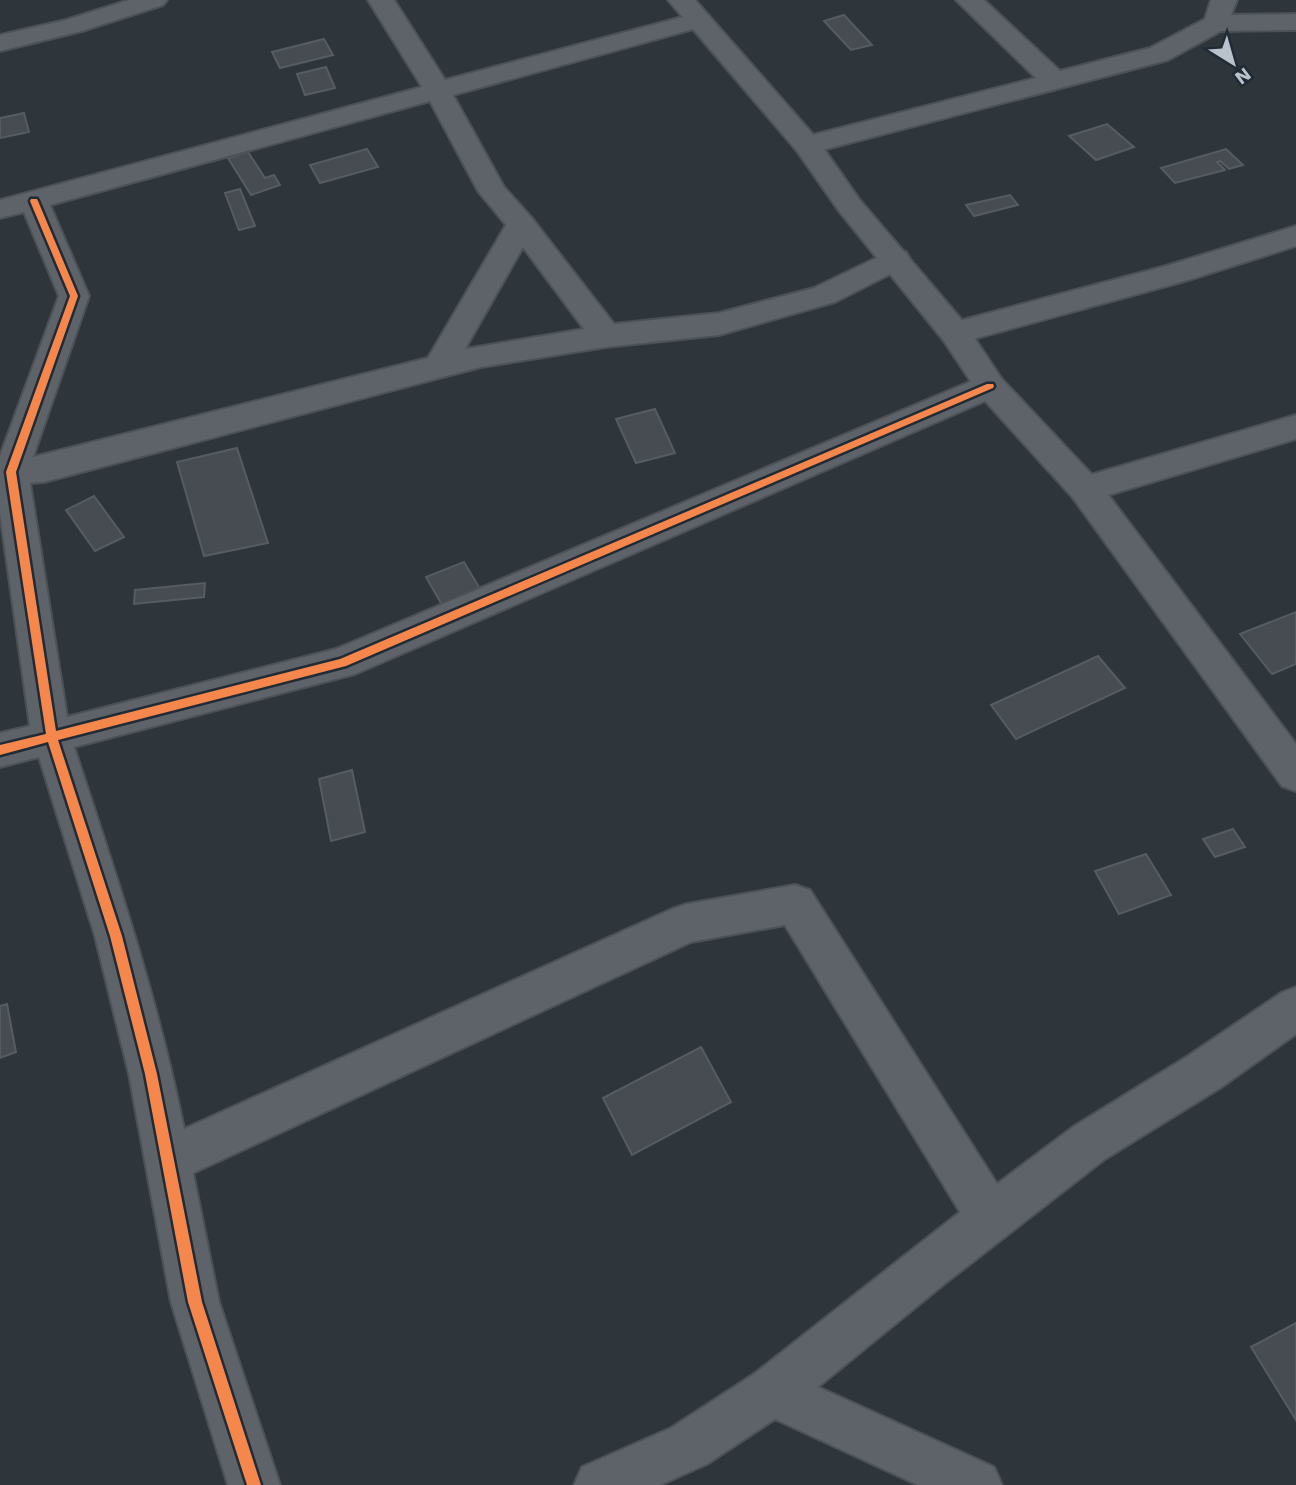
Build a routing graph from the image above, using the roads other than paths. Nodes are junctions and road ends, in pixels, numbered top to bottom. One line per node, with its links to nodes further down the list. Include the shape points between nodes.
1 (154, 0): 4 (street)
2 (382, 0): 10 (street)
3 (969, 0): 9 (street)
4 (109, 6): 8 (street, via 73,26)
5 (690, 10): 10 (street); 11 (street)
6 (1220, 11): 7 (street); 9 (street, via 1158,54)
7 (1296, 23)
8 (0, 43)
9 (1054, 80): 11 (street)
10 (438, 91): 12 (street); 14 (street, via 492,191)
11 (807, 145): 16 (street)
12 (34, 201): 13 (street); 22 (street, via 74,296)
13 (0, 209)
14 (521, 224): 18 (street); 19 (street)
15 (1296, 236): 17 (street)
16 (895, 259): 17 (street); 18 (street, via 824,295 719,324)
17 (955, 333): 20 (street)
18 (606, 335): 19 (street)
19 (439, 367): 22 (street, via 44,469)
20 (990, 386): 23 (street); 24 (street, via 342,663)
21 (1296, 427): 23 (street)
22 (11, 472): 24 (street)
23 (1085, 489): 26 (street)
24 (51, 735): 25 (street); 28 (street, via 116,936)
25 (0, 750)
26 (1296, 774)
27 (1296, 1008): 29 (street, via 1205,1072 1089,1143)
28 (167, 1161): 29 (street, via 687,923 795,904); 31 (street, via 194,1302)
29 (991, 1218): 30 (street)
30 (772, 1392): 32 (street, via 689,1446); 33 (street)
31 (254, 1485)
32 (600, 1485)
33 (976, 1485)

